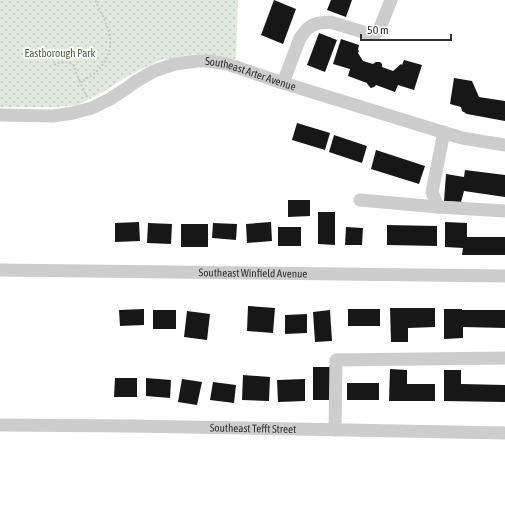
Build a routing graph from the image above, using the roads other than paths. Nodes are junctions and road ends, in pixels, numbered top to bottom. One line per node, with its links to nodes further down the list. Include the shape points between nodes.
1 (392, 0): 2 (street, via 376,33 370,34 330,22 319,23 306,29)
2 (283, 83): 3 (street, Southeast Arter Avenue, via 228,64 208,61 186,62 154,71 92,108 53,116); 4 (street, Southeast Arter Avenue)
3 (0, 115)
4 (444, 132): 5 (street, Southeast Arter Avenue, via 462,138); 7 (street, via 432,192)
5 (505, 145)
6 (360, 200): 7 (street)
7 (438, 207): 8 (street)
8 (505, 212)
9 (0, 270): 10 (street, Southeast Winfield Avenue)
10 (505, 276)
11 (505, 358): 13 (street, via 336,360)
12 (0, 425): 13 (street, Southeast Tefft Street)
13 (335, 430): 14 (street, Southeast Tefft Street)
14 (505, 433)

